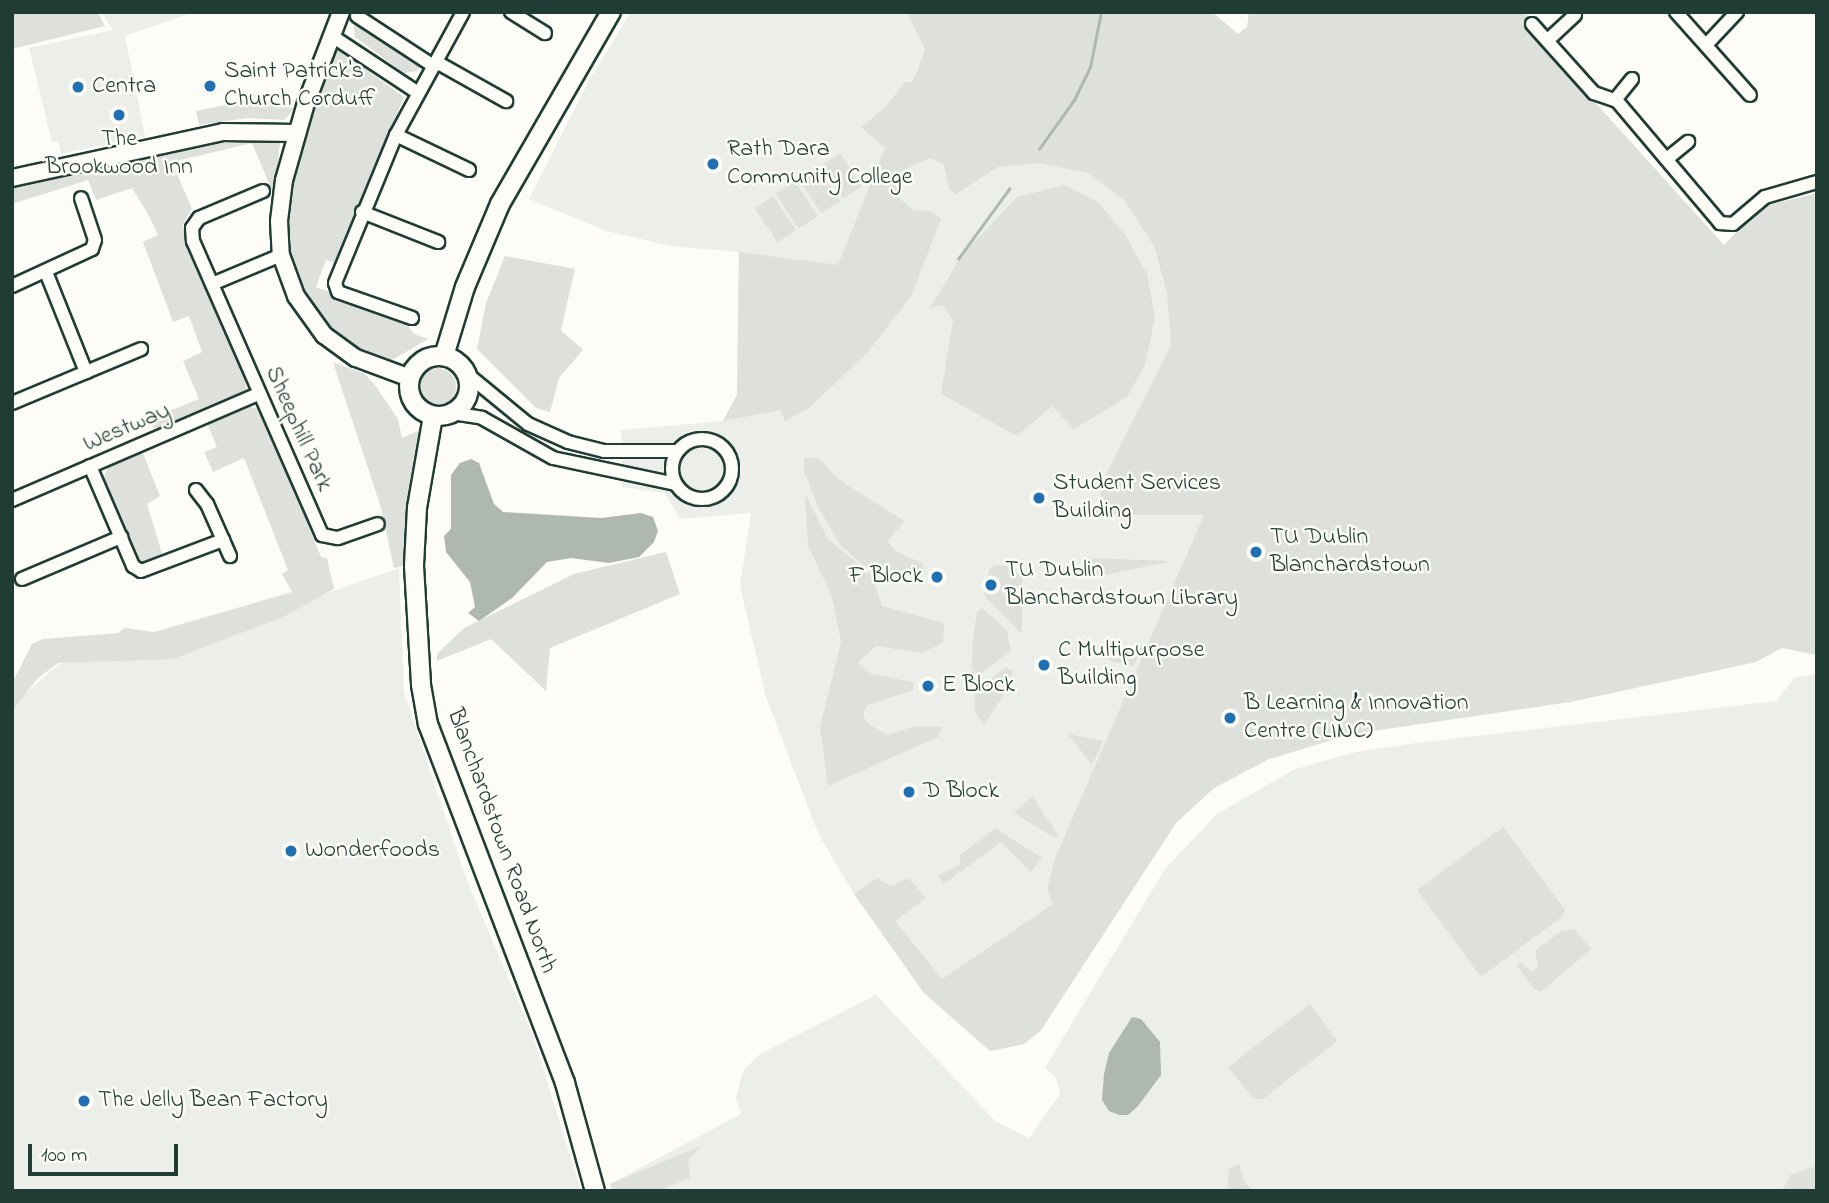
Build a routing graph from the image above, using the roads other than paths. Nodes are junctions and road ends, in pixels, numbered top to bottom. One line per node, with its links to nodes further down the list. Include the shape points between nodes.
1 (463, 12): 13 (street)
2 (511, 12): 9 (street)
3 (611, 12): 36 (main road, via 500,204 465,287)
4 (1676, 12): 12 (street)
5 (1737, 12): 12 (street)
6 (349, 14): 10 (street); 13 (street)
7 (1575, 15): 11 (street)
8 (1532, 24): 11 (street)
9 (545, 33)
10 (332, 36): 15 (street); 19 (street)
11 (1548, 40): 17 (street, via 1594,93)
12 (1707, 44): 16 (street)
13 (432, 65): 15 (street); 18 (street, via 440,64)
14 (1632, 79): 17 (street)
15 (417, 92): 20 (street)
16 (1750, 95)
17 (1615, 100): 22 (street)
18 (506, 101)
19 (297, 132): 24 (street, via 223,132); 30 (street, via 281,201)
20 (396, 135): 23 (street); 28 (street)
21 (1688, 142): 22 (street)
22 (1668, 158): 25 (street, via 1672,172 1725,225 1765,197)
23 (469, 170)
24 (12, 178)
25 (1817, 182)
26 (263, 191): 32 (street, Sheephill Park, via 194,223 193,241)
27 (81, 198): 31 (street, via 94,247)
28 (362, 212): 29 (street); 34 (street, via 335,283 338,292)
29 (438, 242)
30 (281, 255): 32 (street); 39 (street, via 296,296 324,335 356,358)
31 (46, 272): 33 (street); 37 (street)
32 (212, 284): 40 (street, Sheephill Park)
33 (12, 286)
34 (412, 318)
35 (141, 349): 37 (street)
36 (444, 356): 38 (main road); 39 (main road, via 424,360)
37 (86, 372): 41 (street)
38 (467, 374): 42 (main road, via 466,401); 44 (street, via 528,424 568,442 614,452)
39 (410, 378): 43 (main road, via 415,405)
40 (258, 394): 45 (street, Westway); 49 (street, Sheephill Park, via 322,535 338,538)
41 (12, 402)
42 (453, 414): 43 (main road); 46 (street, via 482,418 553,458)
43 (433, 416): 54 (main road, Blanchardstown Road North, via 417,508 414,566 421,685 428,724 565,1083)
44 (677, 450): 46 (street, via 672,464); 46 (street, via 690,441 709,439 726,450 733,468 727,486 713,497 695,499)
45 (90, 466): 48 (street, Westway); 50 (street)
46 (675, 484)
47 (196, 490): 51 (street)
48 (12, 500)
49 (379, 524)
50 (121, 537): 51 (street, via 141,571); 53 (street)
51 (223, 540): 52 (street)
52 (230, 556)
53 (22, 579)
54 (595, 1191)

